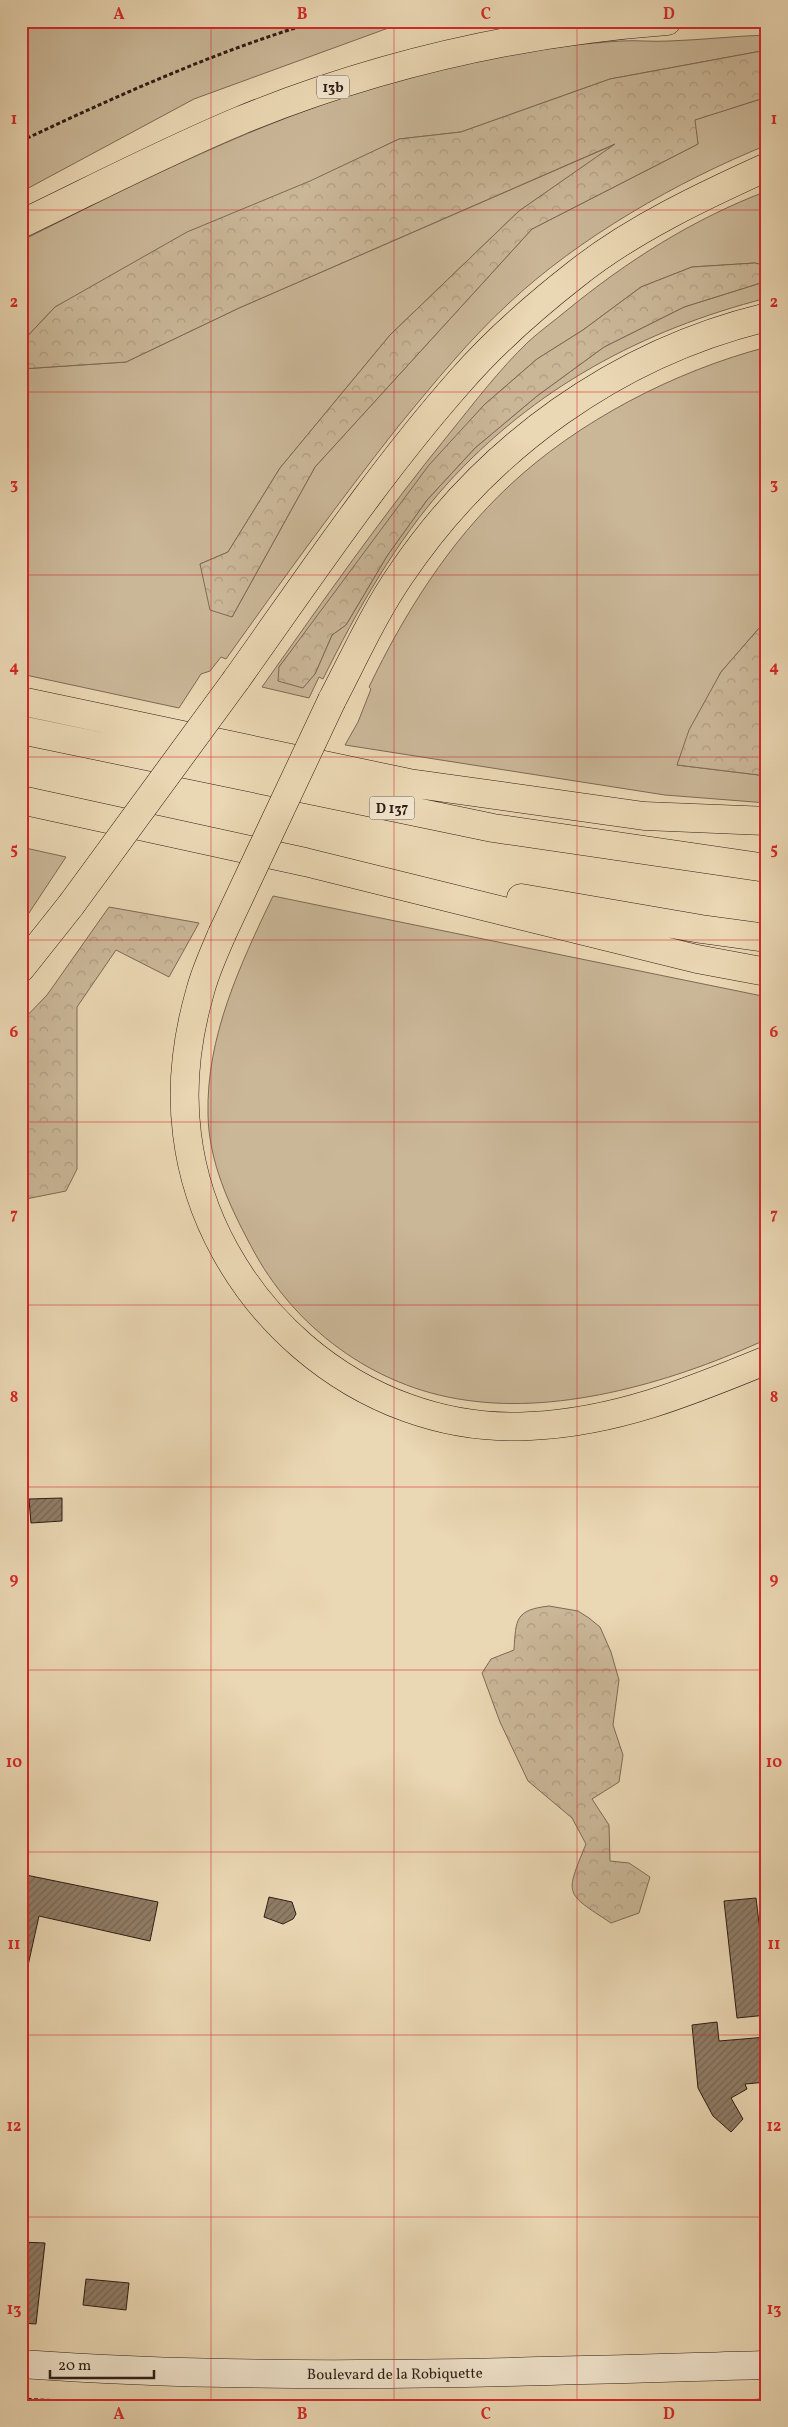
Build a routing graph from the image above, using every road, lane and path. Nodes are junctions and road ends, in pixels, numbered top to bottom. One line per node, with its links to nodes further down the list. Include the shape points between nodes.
1 (318, 21): 3 (path, via 180,71)
2 (667, 21): 5 (highway, 13b, via 539,35 383,71 240,121)
3 (21, 142)
4 (767, 167): 14 (highway, bridge, via 707,194 637,233 578,272 512,328 460,380 402,451 71,905)
5 (21, 224)
6 (767, 317): 16 (highway, bridge, via 702,336 638,364 586,394 513,448 466,492 430,534 377,613 332,700 222,934 200,991 188,1044 186,1105 191,1163 212,1229 252,1295 311,1355 379,1398 450,1420 528,1426 636,1410)
7 (21, 701): 10 (highway, via 409,783 644,816)
8 (21, 730): 12 (highway, D 137, via 493,828)
9 (21, 800): 11 (highway)
10 (767, 822)
11 (305, 862): 13 (highway); 15 (highway, via 697,959)
12 (767, 868)
13 (767, 938)
14 (21, 968)
15 (767, 972)
16 (767, 1360)
17 (21, 2364): 18 (main road, Boulevard de la Robiquette, via 229,2375)
18 (767, 2365)

